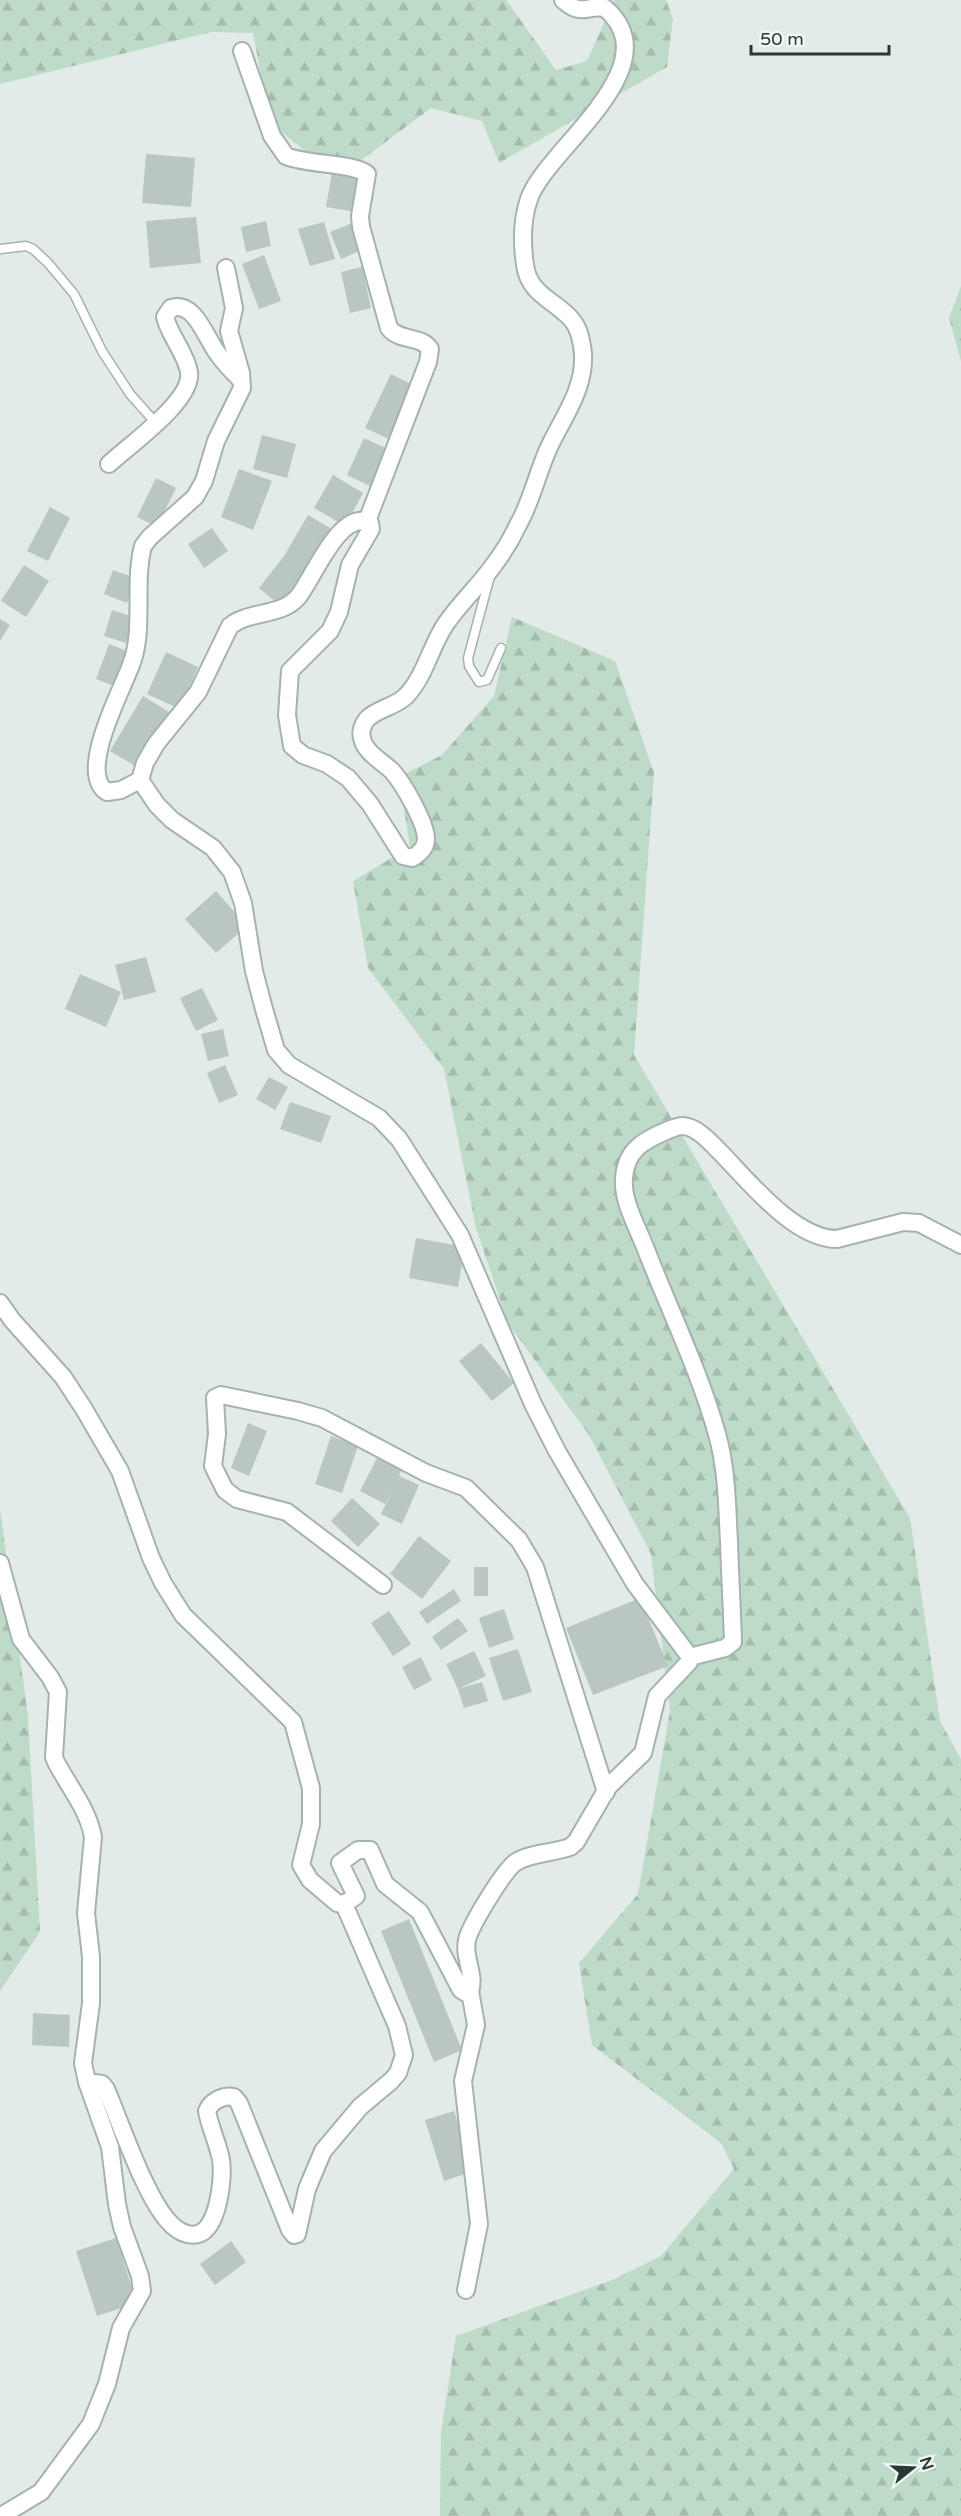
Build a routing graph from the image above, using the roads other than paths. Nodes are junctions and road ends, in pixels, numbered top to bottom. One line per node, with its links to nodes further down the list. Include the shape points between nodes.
1 (563, 0): 9 (street, via 581,11 605,8 617,21 626,51 610,89 583,129 543,174 529,199 523,231 526,274 536,291 573,321 582,364 572,404 550,444 529,503)
2 (242, 51): 8 (street, via 272,136 286,156 360,169 367,174 361,227 389,328 394,334 422,342 430,349)
3 (0, 249): 6 (lane, via 26,246 48,263 74,294 102,351 130,394)
4 (226, 268): 5 (street, via 234,308 229,331)
5 (242, 382): 6 (street, via 217,354 190,311 180,306 171,308 166,314 167,324 189,378 177,403); 11 (street, via 195,497 143,546 135,651 95,770 100,788 107,792)
6 (155, 422): 7 (street)
7 (109, 464)
8 (367, 521): 9 (street, via 371,529 350,565 335,622 324,639 290,671 287,715 290,740 296,751 348,778 406,858 420,852 426,835 405,789 364,743 363,725 406,696 444,627); 11 (street, via 355,521 342,531 291,604 240,619 231,626 198,692 150,754)
9 (493, 567): 10 (lane, via 468,658 479,682 487,680)
10 (501, 648)
11 (140, 780): 16 (street, via 157,805 213,848 232,872 243,903 258,989 280,1056 383,1122 399,1139 449,1214 545,1430 635,1584)
12 (961, 1245): 16 (street, via 919,1223 892,1223 837,1239 815,1234 793,1223 713,1144 687,1126 644,1140 634,1149 627,1161 624,1190 705,1396 725,1472 733,1642 725,1648)
13 (0, 1303): 18 (street, via 54,1365 84,1409 120,1472 151,1558 183,1615 293,1722 312,1795 311,1824 302,1866 310,1880 337,1904)
14 (0, 1563): 20 (street, via 21,1639 58,1692 54,1757 89,1820 93,1837 86,1913 91,1957 91,2003 83,2063)
15 (383, 1585): 17 (street, via 287,1512 237,1499 225,1490 213,1466 217,1434 214,1398 221,1395 322,1418 426,1473 466,1488 487,1506 519,1539 535,1567)
16 (690, 1657): 17 (street, via 657,1696 643,1753)
17 (606, 1792): 19 (street, via 573,1845 516,1862 476,1917 467,1940)
18 (344, 1904): 19 (street, via 356,1896 340,1863 368,1848 384,1884 420,1912 461,1990); 20 (street, via 397,2026 404,2055 398,2073 360,2107 323,2151 307,2189 297,2234 290,2230 234,2097 220,2098 208,2107 222,2163 220,2189 212,2223 200,2234 189,2235 161,2212 106,2089 102,2084)
19 (470, 1991): 21 (street, via 476,2025 463,2081 479,2224)
20 (87, 2082): 22 (street, via 108,2137 119,2214 142,2291 122,2328 91,2424 41,2492)
21 (466, 2289)
22 (1, 2516)

